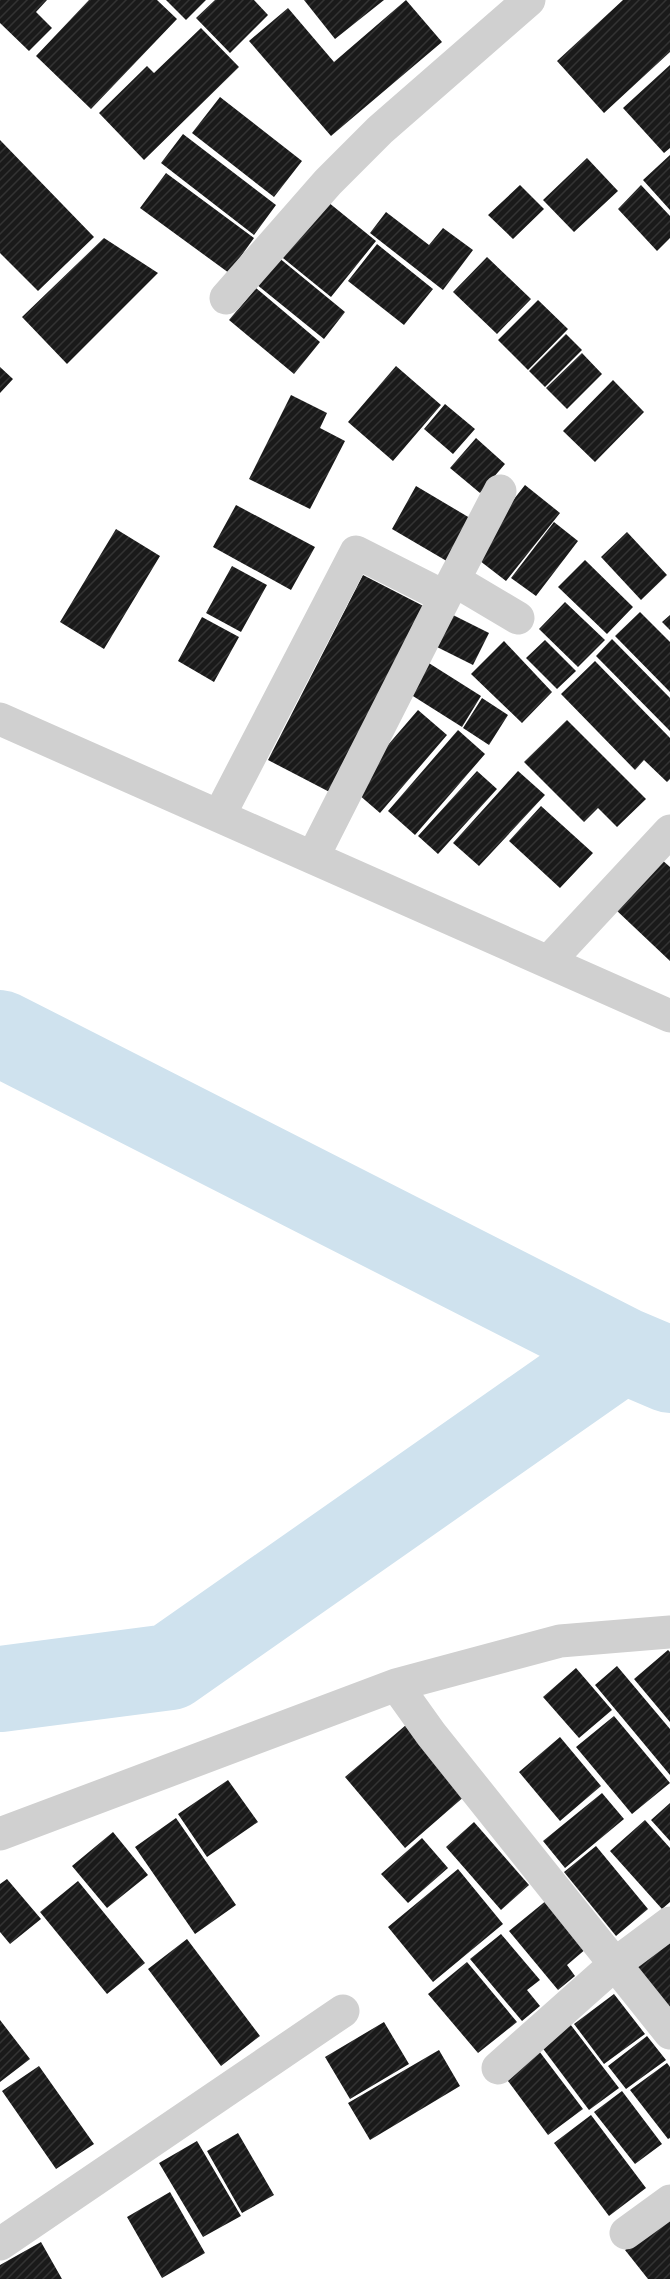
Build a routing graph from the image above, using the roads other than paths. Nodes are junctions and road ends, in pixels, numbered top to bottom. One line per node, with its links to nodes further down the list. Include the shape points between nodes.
1 (528, 0): 2 (street, via 380,130 328,182)
2 (226, 298)
3 (500, 491): 4 (street)
4 (449, 589): 5 (street); 7 (street, via 356,552); 9 (street)
5 (518, 618)
6 (0, 719): 7 (street)
7 (219, 816): 9 (street)
8 (670, 831): 10 (street)
9 (313, 856): 10 (street)
10 (549, 961): 11 (street)
11 (669, 1013)
12 (670, 1632): 13 (street, via 561,1641)
13 (396, 1685): 14 (street); 16 (street)
14 (0, 1834)
15 (670, 1923): 16 (street)
16 (615, 1964): 18 (street); 19 (street)
17 (343, 2010): 22 (street)
18 (670, 2033)
19 (498, 2068)
20 (670, 2201): 21 (street)
21 (626, 2233)
22 (0, 2244)

